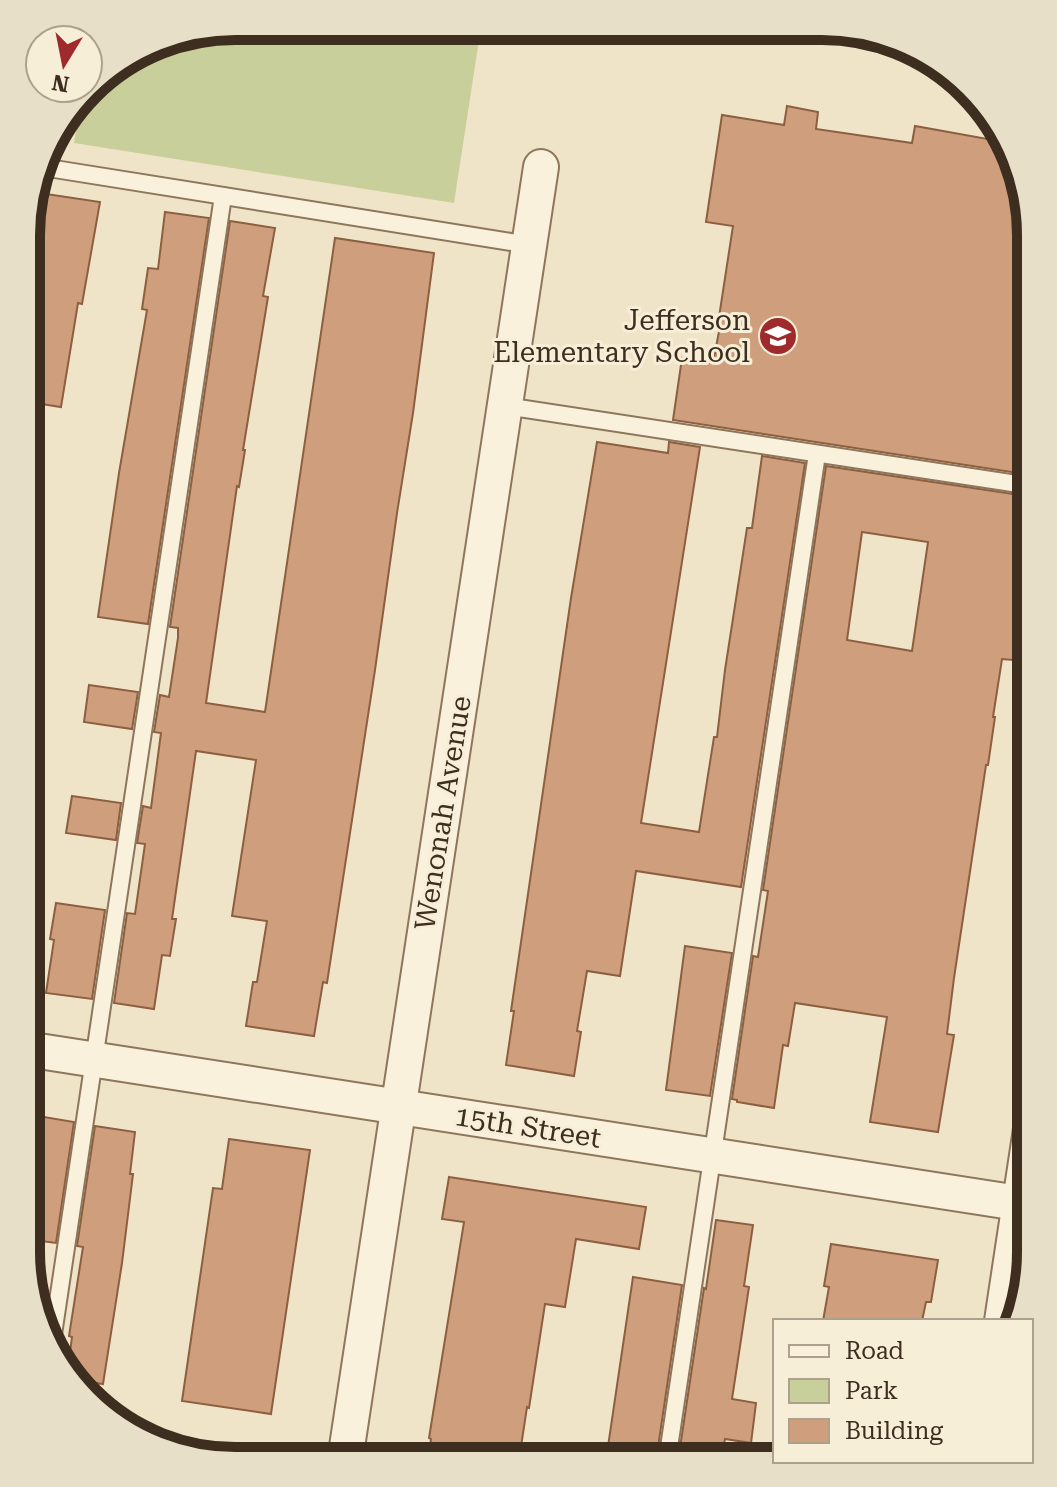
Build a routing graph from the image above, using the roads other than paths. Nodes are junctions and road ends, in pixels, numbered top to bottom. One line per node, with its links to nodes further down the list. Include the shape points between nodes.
1 (541, 167): 4 (street, Wenonah Avenue)
2 (52, 169): 3 (lane)
3 (223, 196): 4 (lane); 9 (lane)
4 (530, 245): 5 (street, Wenonah Avenue)
5 (505, 406): 6 (lane); 10 (street, Wenonah Avenue)
6 (817, 454): 7 (lane); 11 (lane)
7 (1017, 484)
8 (40, 1051): 9 (street, 15th Street)
9 (95, 1060): 10 (street, 15th Street); 15 (lane)
10 (399, 1107): 11 (street, 15th Street); 16 (street, Wenonah Avenue)
11 (714, 1156): 12 (street, 15th Street); 17 (lane)
12 (1017, 1203)
13 (1017, 1245): 14 (street)
14 (1002, 1319)
15 (55, 1325)
16 (347, 1447)
17 (669, 1447)

